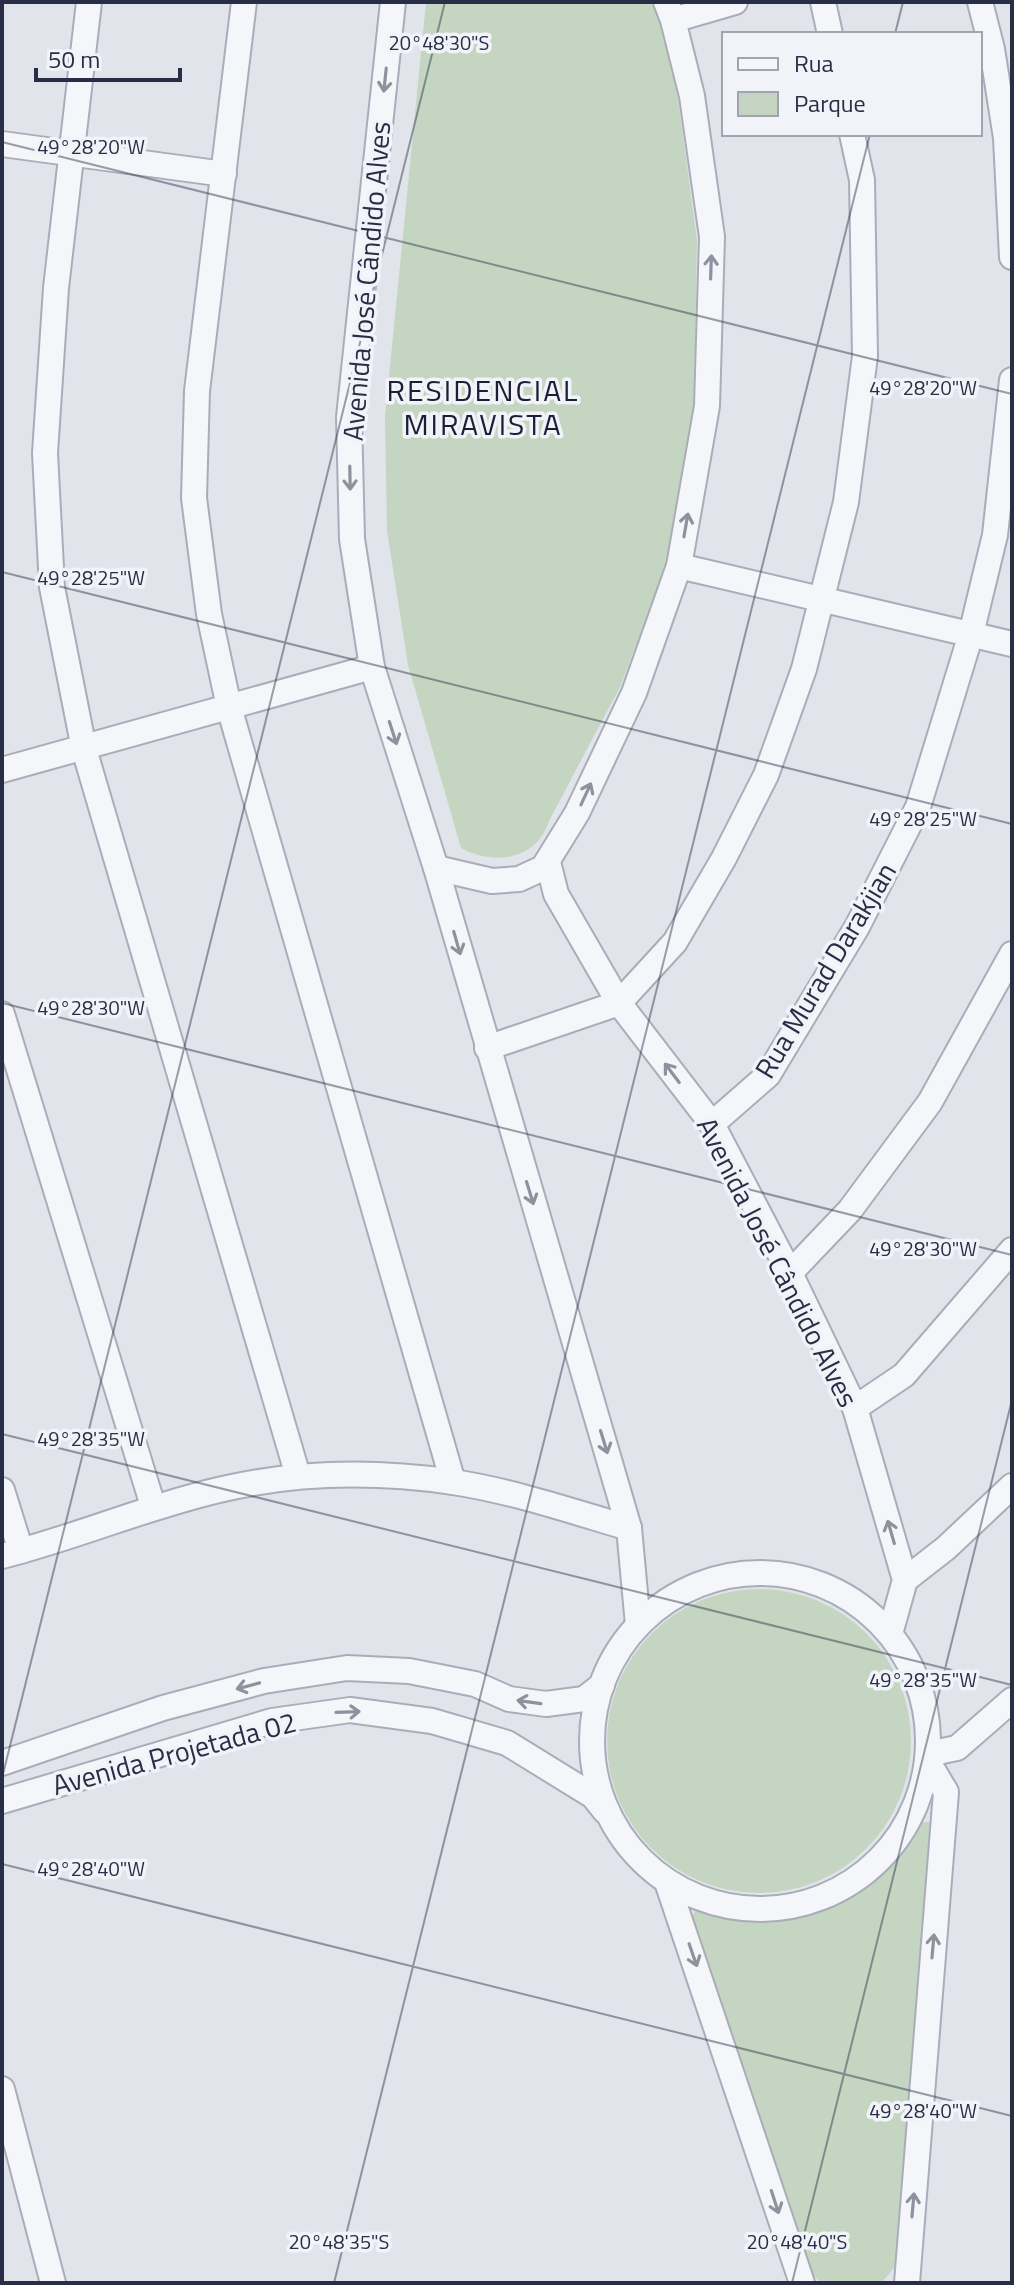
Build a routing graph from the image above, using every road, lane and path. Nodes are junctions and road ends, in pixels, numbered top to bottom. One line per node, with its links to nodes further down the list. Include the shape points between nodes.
1 (89, 2): 11 (street)
2 (244, 2): 12 (street)
3 (393, 2): 19 (street, Avenida José Cândido Alves, one-way to 19, via 349,417 352,539)
4 (735, 2): 7 (street)
5 (823, 2): 8 (street)
6 (980, 2): 13 (street, via 1006,138)
7 (669, 11): 15 (street, one-way to 7, via 707,406 712,237 692,96)
8 (830, 32)
9 (852, 136): 16 (street, via 862,180 865,356 846,502)
10 (2, 144): 11 (street)
11 (73, 153): 12 (street); 21 (street, via 56,288 45,453 52,587)
12 (224, 174): 20 (street, via 197,391 194,498 209,614)
13 (1012, 257)
14 (1012, 380): 17 (street, Rua Murad Darakjian, via 995,535)
15 (679, 566): 16 (street); 23 (street, one-way to 15, via 634,693)
16 (822, 599): 17 (street); 26 (street, via 804,669 766,775 675,942)
17 (971, 634): 18 (street); 29 (street, Rua Murad Darakjian, via 918,807 857,927 768,1075)
18 (1012, 644)
19 (372, 667): 20 (street); 24 (street, Avenida José Cândido Alves, one-way to 24)
20 (229, 707): 21 (street); 34 (street)
21 (84, 749): 22 (street); 33 (street)
22 (2, 770)
23 (548, 862): 24 (street, via 519,879 492,881); 26 (street, Avenida José Cândido Alves, via 556,894)
24 (436, 868): 28 (street, Avenida José Cândido Alves, one-way to 28)
25 (1012, 954): 31 (street, via 930,1102 850,1210)
26 (619, 1003): 28 (street); 29 (street, Avenida José Cândido Alves, one-way to 26)
27 (2, 1014): 37 (street)
28 (487, 1048): 38 (street, Avenida José Cândido Alves, one-way to 38)
29 (712, 1124): 31 (street, Avenida José Cândido Alves)
30 (1012, 1250): 32 (street, via 904,1375)
31 (790, 1273): 32 (street, Avenida José Cândido Alves)
32 (855, 1408): 40 (street, Avenida José Cândido Alves, one-way to 32)
33 (298, 1476): 34 (street); 37 (street)
34 (453, 1482): 38 (street)
35 (1012, 1486): 40 (street)
36 (2, 1490): 39 (street)
37 (153, 1506): 39 (street)
38 (629, 1528): 41 (street, Avenida José Cândido Alves)
39 (12, 1553)
40 (905, 1580): 42 (street)
41 (638, 1625): 42 (street, via 693,1587 758,1572 824,1585 862,1607); 43 (street)
42 (890, 1634): 45 (street, via 924,1703)
43 (602, 1685): 46 (street, Avenida Projetada 02, one-way to 46, via 584,1699 546,1704 409,1671 347,1668 264,1681 163,1708); 48 (street, via 592,1750)
44 (1012, 1700): 45 (street, via 957,1748)
45 (927, 1757): 49 (street, via 918,1799 896,1840 864,1874 823,1898 778,1909 731,1908); 53 (street, one-way to 45, via 946,1792)
46 (2, 1763)
47 (2, 1801): 48 (street, Avenida Projetada 02, one-way to 48, via 272,1721 350,1710 432,1721 507,1743 593,1796)
48 (608, 1814): 49 (street, via 633,1852)
49 (667, 1882): 52 (street, one-way to 52)
50 (2, 2089): 51 (street)
51 (53, 2283)
52 (802, 2283)
53 (907, 2283)

